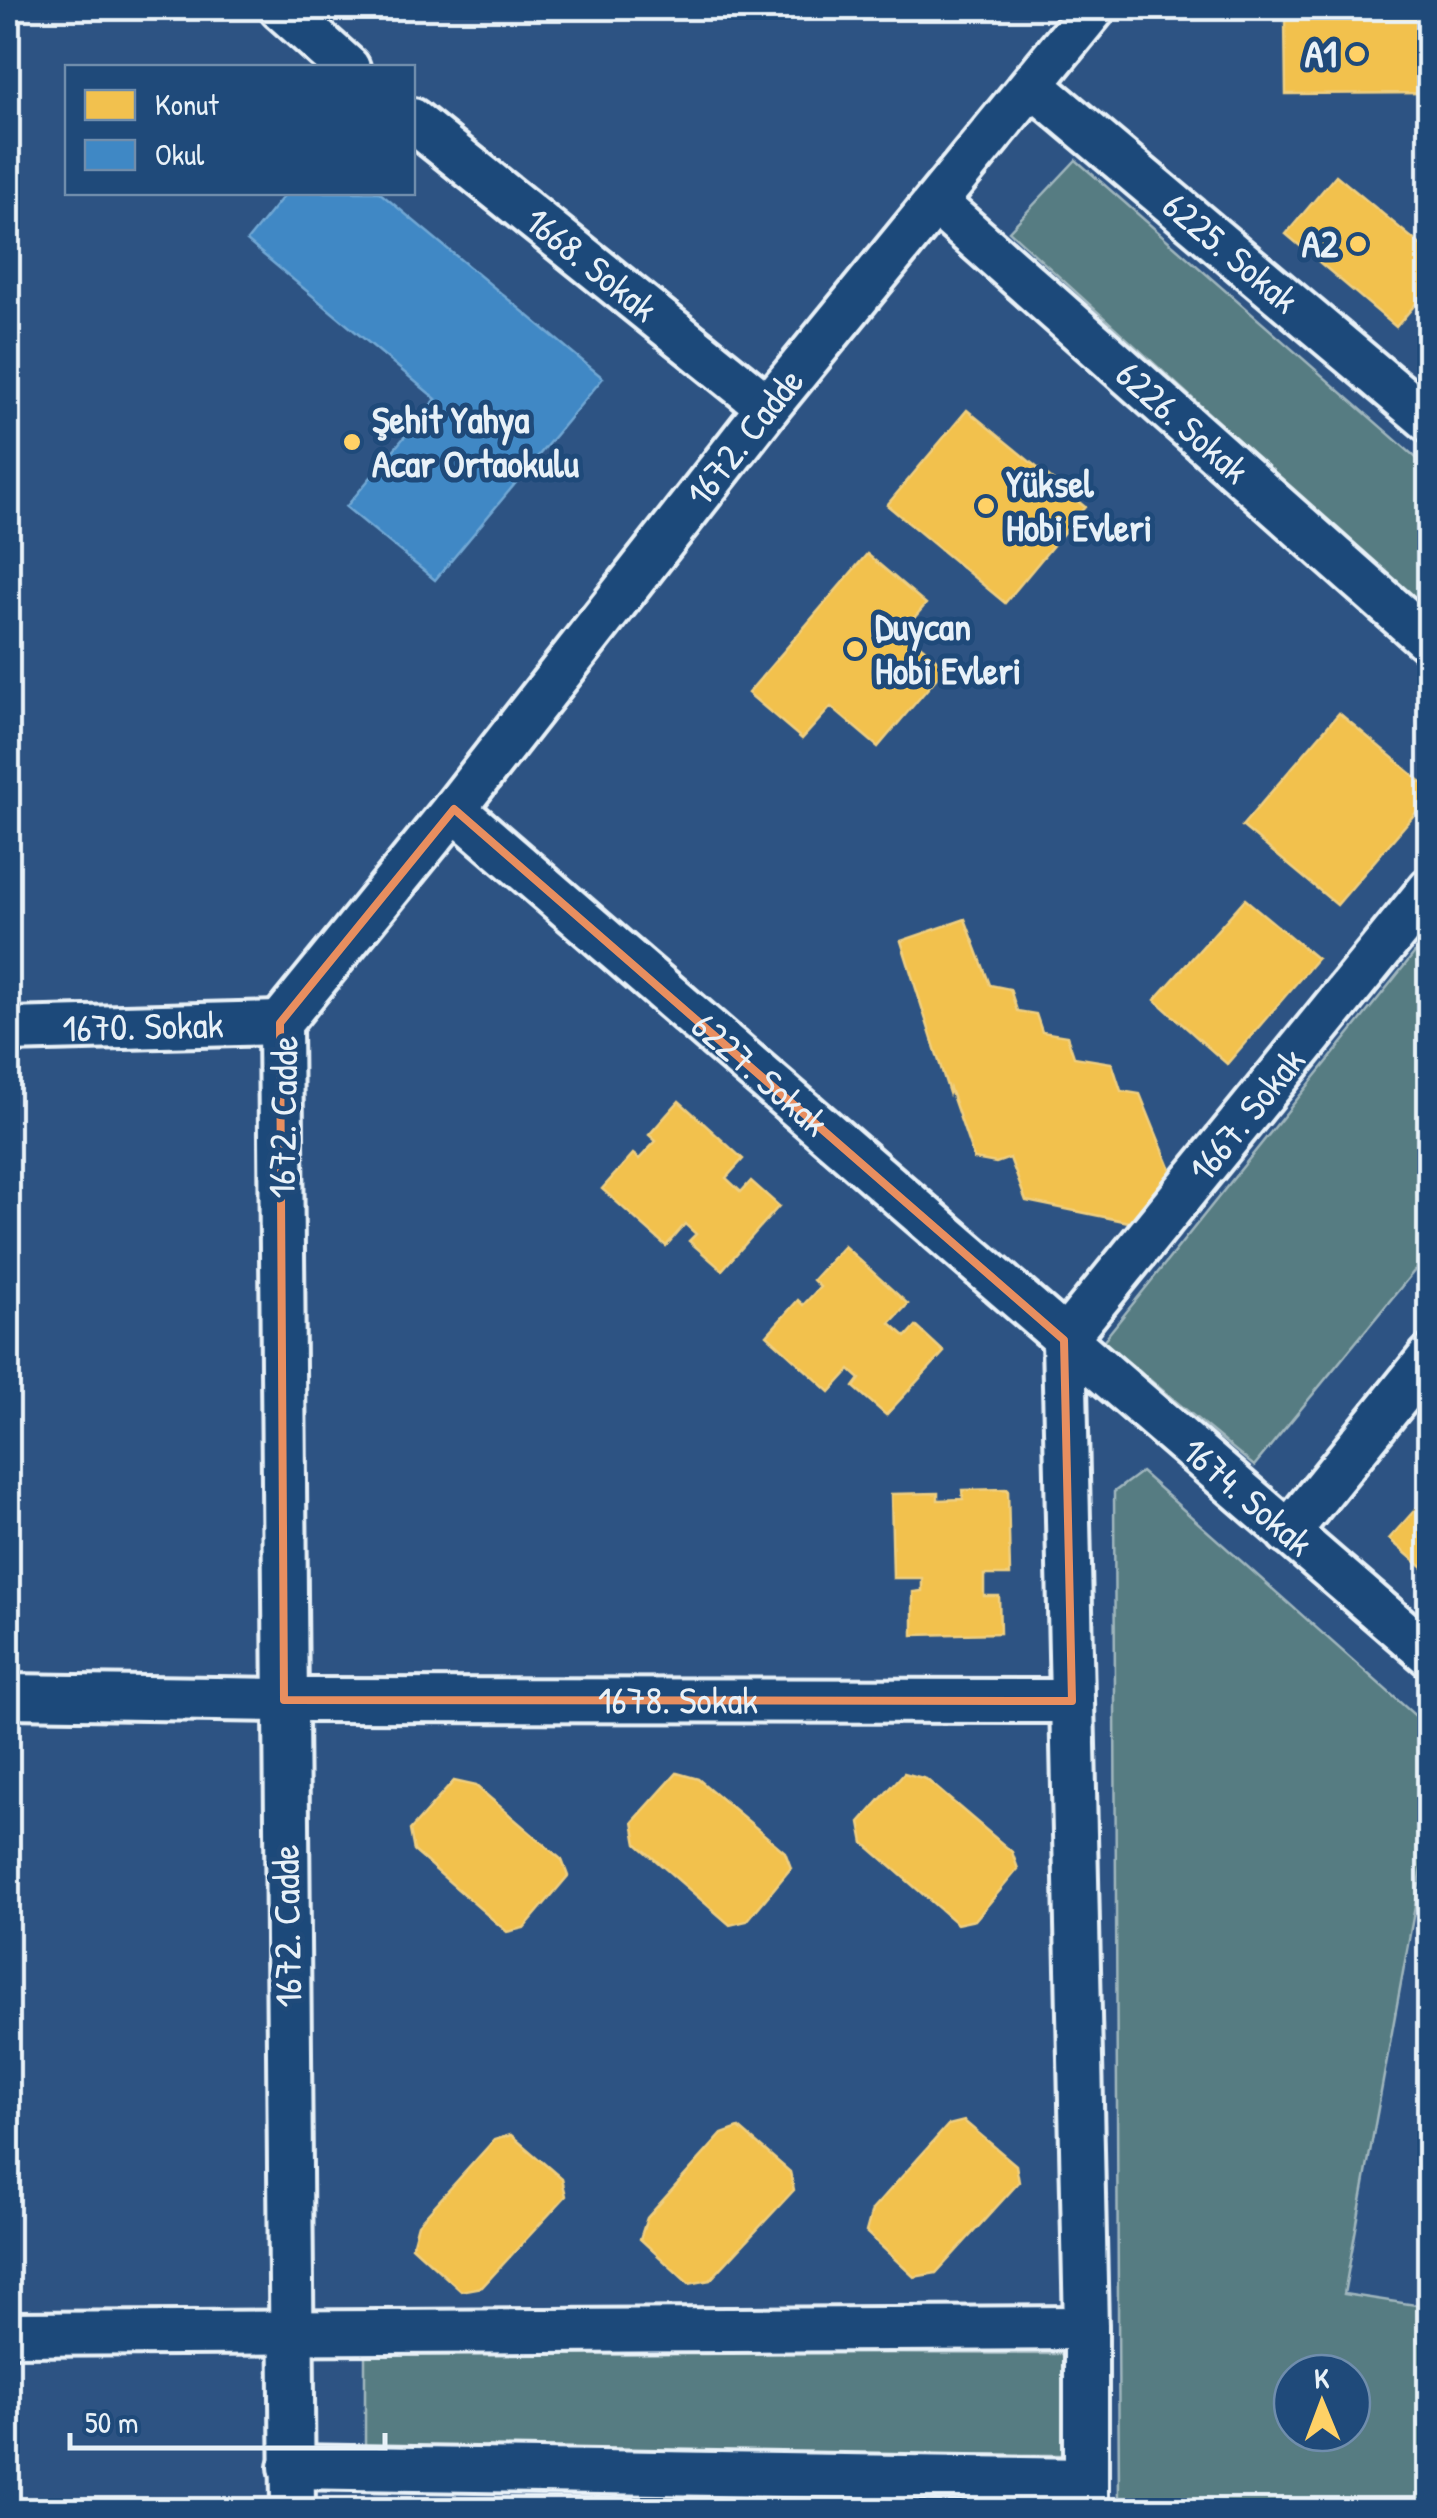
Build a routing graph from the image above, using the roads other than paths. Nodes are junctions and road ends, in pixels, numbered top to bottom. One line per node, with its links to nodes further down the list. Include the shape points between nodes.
1 (281, 8): 3 (street)
2 (1094, 8): 4 (street, 1672. Cadde)
3 (345, 65)
4 (1032, 85): 6 (street, 1672. Cadde); 8 (street, 6225. Sokak)
5 (415, 122): 7 (street, 1668. Sokak)
6 (936, 204): 7 (street, 1672. Cadde); 9 (street, 6226. Sokak)
7 (768, 407): 10 (street, 1672. Cadde)
8 (1430, 421)
9 (1430, 642)
10 (454, 809): 12 (street, 1672. Cadde); 14 (street, 6227. Sokak)
11 (1430, 889): 14 (street, 1667. Sokak)
12 (280, 1023): 13 (street, 1670. Sokak); 19 (street, 1672. Cadde)
13 (8, 1030)
14 (1064, 1340): 16 (street, 1674. Sokak); 20 (street)
15 (1422, 1383): 16 (street)
16 (1288, 1533): 17 (street, 1674. Sokak)
17 (1430, 1655)
18 (8, 1696): 19 (street, 1678. Sokak)
19 (284, 1700): 20 (street, 1678. Sokak); 22 (street, 1672. Cadde)
20 (1072, 1701): 21 (street)
21 (1086, 2328): 22 (street); 25 (street)
22 (292, 2332): 23 (street); 24 (street, 1672. Cadde)
23 (8, 2334)
24 (291, 2467): 25 (street); 26 (street, 1672. Cadde)
25 (1086, 2495)
26 (293, 2510)

